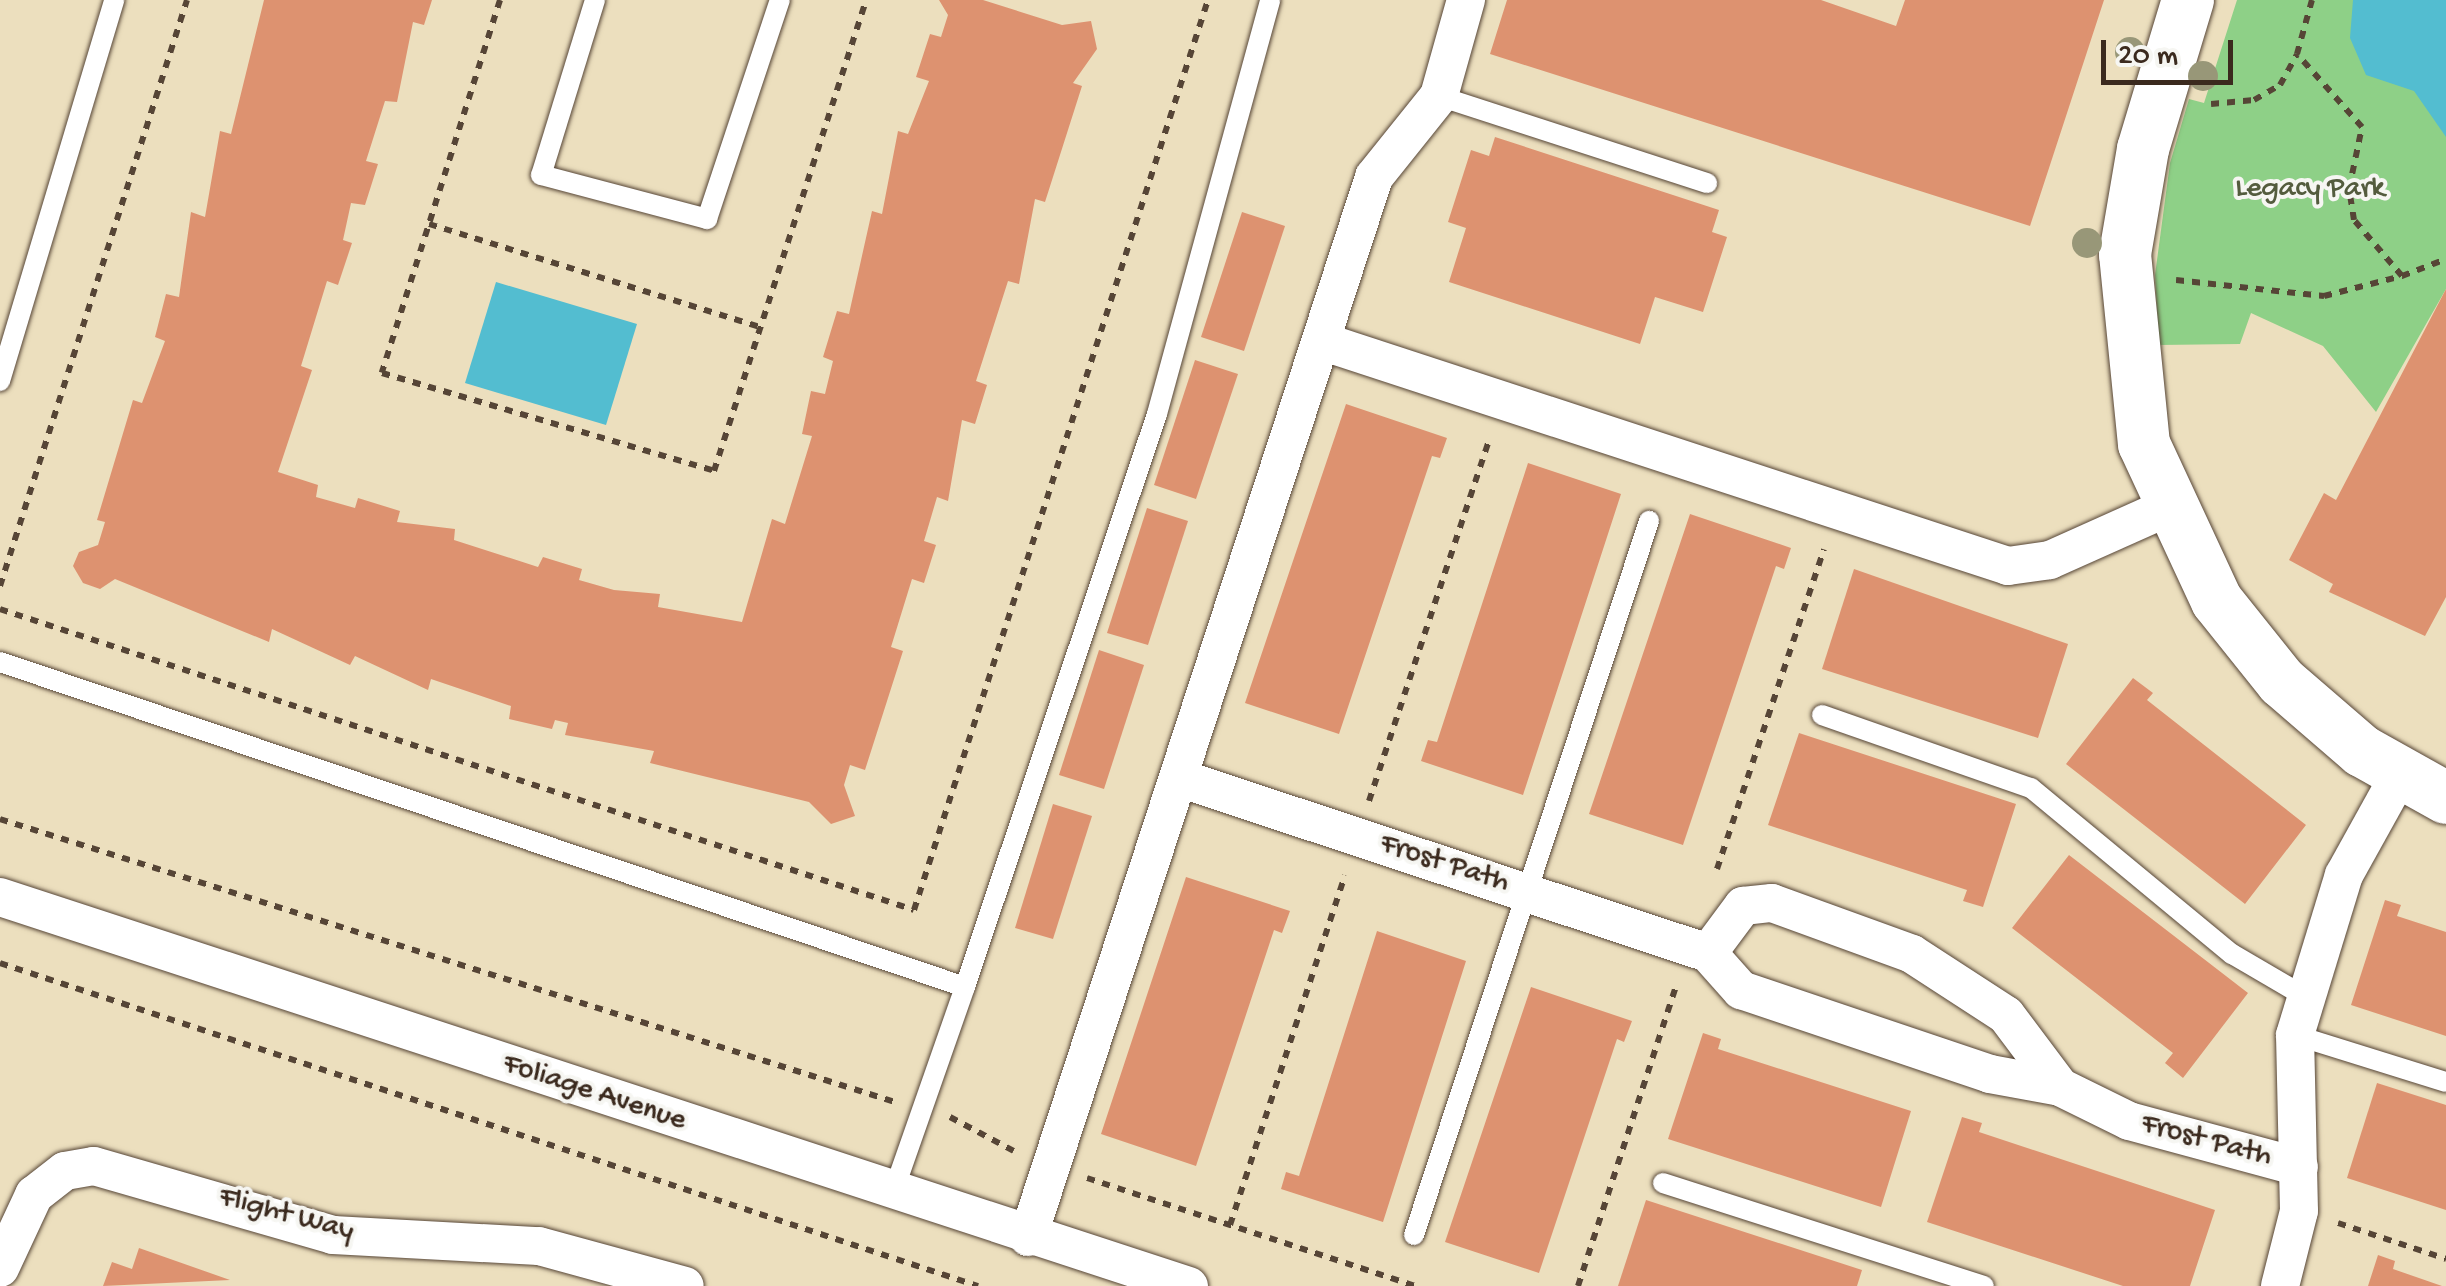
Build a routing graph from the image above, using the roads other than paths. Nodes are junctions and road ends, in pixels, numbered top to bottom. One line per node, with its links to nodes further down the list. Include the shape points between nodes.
1 (114, 0): 10 (lane)
2 (595, 0): 3 (lane, via 541,174 707,219)
3 (780, 0)
4 (1270, 0): 21 (lane, via 1157,414)
5 (1466, 0): 7 (street)
6 (2188, 0): 11 (street, via 2143,149 2126,254 2131,376)
7 (1439, 96): 8 (lane); 9 (street, via 1374,177)
8 (1707, 183)
9 (1320, 341): 11 (street, via 2008,566 2050,560); 16 (street)
10 (0, 381)
11 (2166, 508): 15 (street, via 2217,601 2282,682)
12 (1649, 521): 18 (lane)
13 (0, 662): 21 (lane)
14 (1822, 715): 22 (lane, via 2031,788 2232,954)
15 (2400, 774): 17 (street); 22 (street, via 2344,875)
16 (1179, 778): 18 (street, Frost Path); 30 (street)
17 (2446, 798)
18 (1526, 893): 20 (street, Frost Path); 29 (lane)
19 (0, 897): 28 (street, Foliage Avenue)
20 (1708, 953): 25 (street, Frost Path, via 1741,990 1990,1074); 25 (street, Frost Path, via 1744,906 1772,903 1912,954 2006,1015)
21 (965, 987): 28 (lane)
22 (2304, 996): 23 (street)
23 (2295, 1034): 24 (lane); 26 (street)
24 (2446, 1082)
25 (2060, 1087): 26 (street, Frost Path, via 2129,1121)
26 (2299, 1167): 35 (street, via 2299,1210)
27 (1664, 1183): 34 (lane)
28 (893, 1193): 30 (street, Foliage Avenue)
29 (1414, 1234)
30 (1028, 1237): 33 (street, Foliage Avenue)
31 (0, 1268): 32 (street, Flight Way, via 34,1195 66,1171 94,1166 333,1235 539,1246)
32 (685, 1286)
33 (1189, 1286)
34 (1984, 1286)
35 (2280, 1286)

